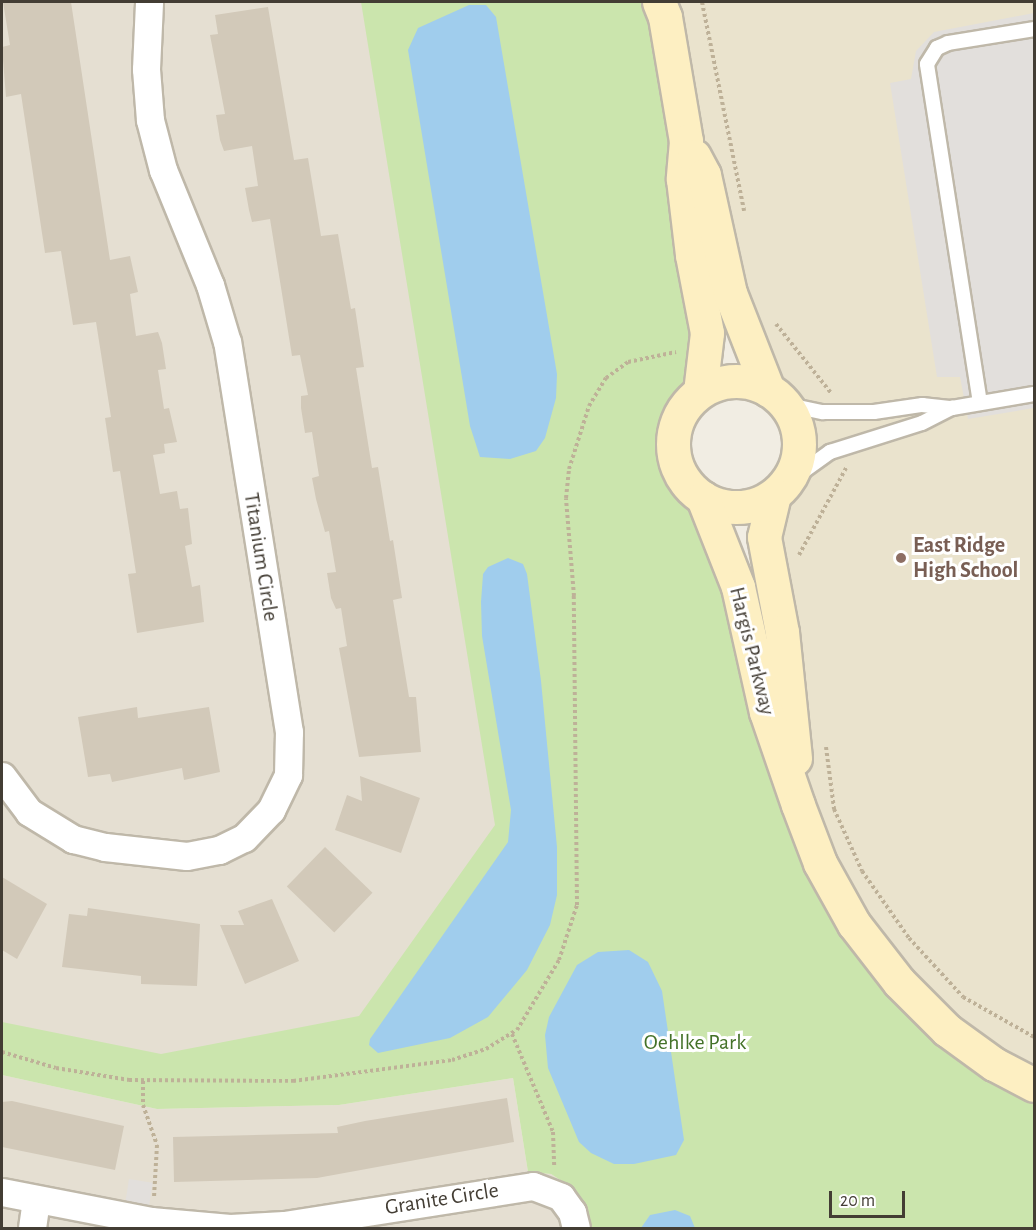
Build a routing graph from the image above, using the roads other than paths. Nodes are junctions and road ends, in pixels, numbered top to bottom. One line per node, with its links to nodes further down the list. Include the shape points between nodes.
1 (149, 2): 12 (street, Titanium Circle, via 146,69 150,120 162,170 210,285 227,342 289,732 288,775 276,802 244,838 219,850 187,856 93,846 73,839 29,812)
2 (664, 7): 4 (street)
3 (1035, 29): 8 (lane, via 948,43 937,48 927,64)
4 (686, 141): 5 (street, via 683,179 707,333); 7 (street, via 704,175 730,293)
5 (700, 392): 7 (street, via 734,381); 11 (street, via 685,407 676,425 673,446 682,476)
6 (1035, 394): 8 (lane)
7 (776, 397): 9 (lane, via 837,413 922,405); 10 (street, via 794,420 799,441 796,462)
8 (980, 403): 9 (lane)
9 (952, 408): 10 (lane, via 922,423 830,452)
10 (779, 490): 11 (street, via 739,507 720,506); 13 (street, Hargis Parkway, via 764,537 782,632)
11 (703, 498): 13 (street, Hargis Parkway, via 738,587 766,712)
12 (2, 776)
13 (798, 805): 14 (street, Hargis Parkway, via 820,863 849,914 899,982 947,1030 994,1064)
14 (1035, 1085)
15 (2, 1192): 16 (street, Granite Circle)
16 (36, 1199): 17 (street); 18 (street, Granite Circle, via 151,1221 230,1228 284,1225 533,1186 561,1197 572,1212)
17 (32, 1228)
18 (576, 1228)

